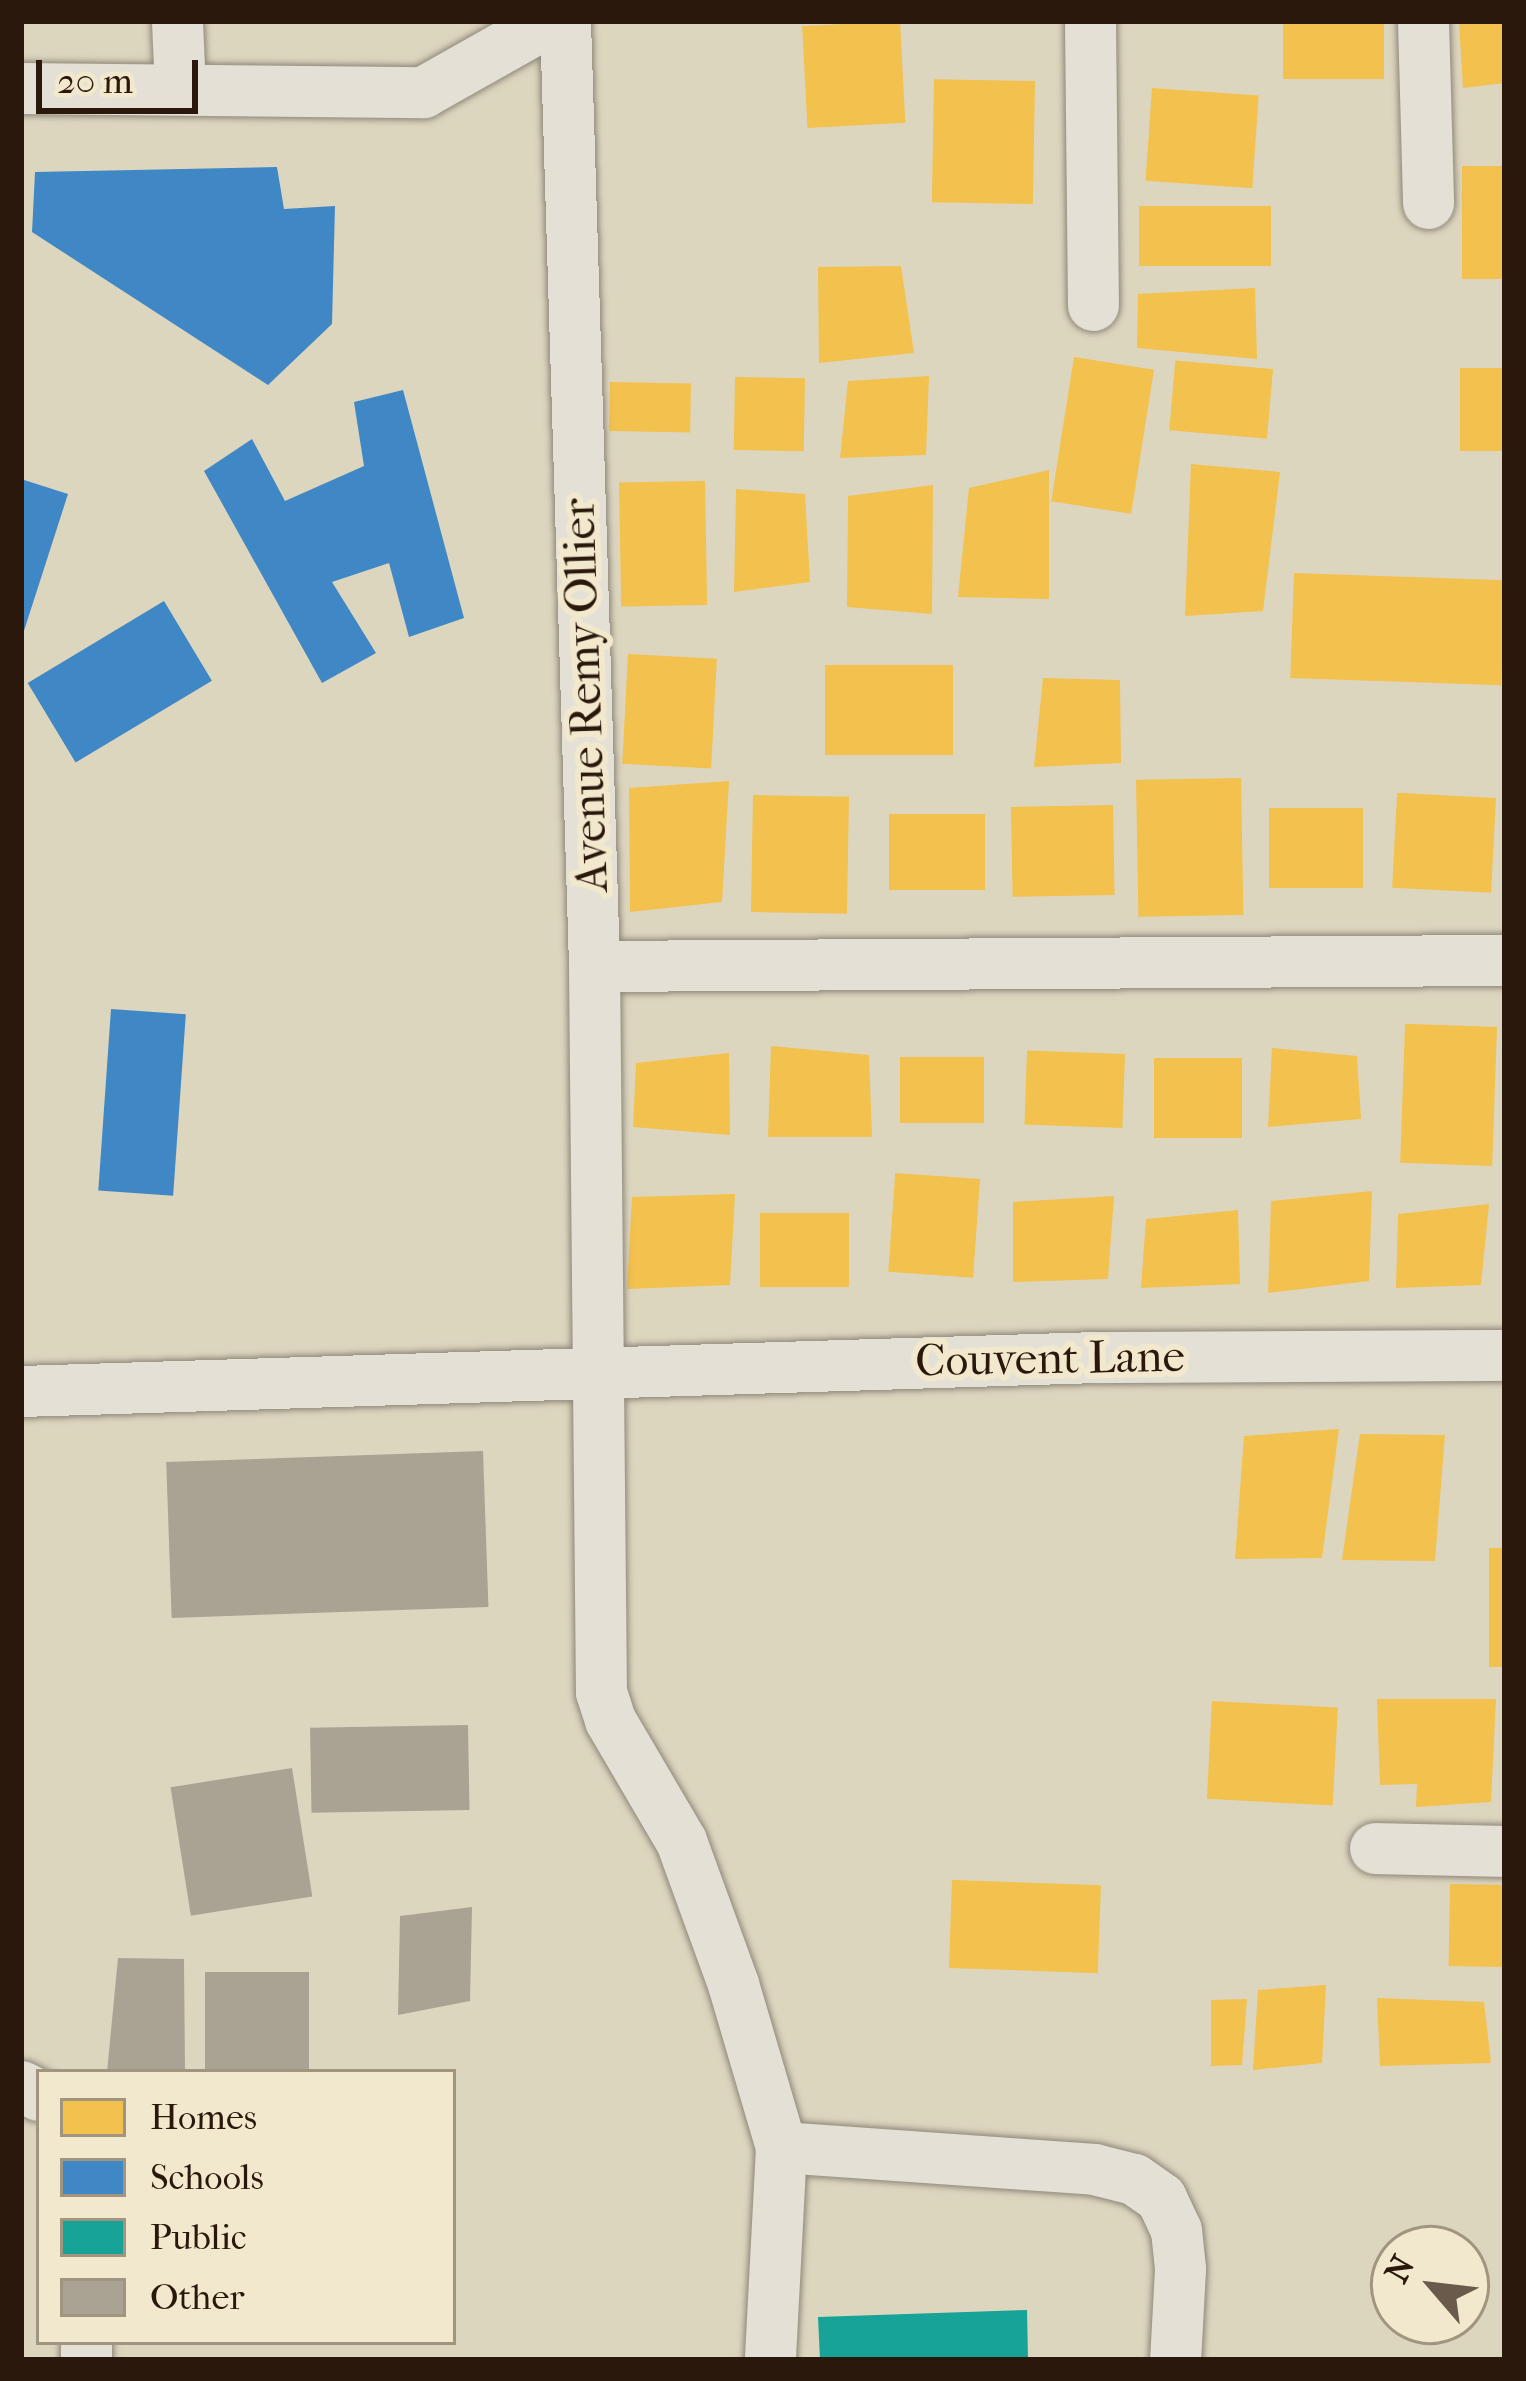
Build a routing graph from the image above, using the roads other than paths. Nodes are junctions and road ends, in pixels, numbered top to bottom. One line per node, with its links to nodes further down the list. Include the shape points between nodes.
1 (177, 21): 7 (street)
2 (548, 21): 7 (street, via 423,92)
3 (565, 21): 11 (street, Avenue Remy Ollier)
4 (1090, 21): 9 (street)
5 (1423, 21): 8 (street)
6 (21, 88): 7 (street)
7 (180, 89)
8 (1428, 203)
9 (1094, 305)
10 (1505, 960): 11 (street)
11 (594, 966): 13 (street, Avenue Remy Ollier)
12 (1505, 1355): 13 (street, Couvent Lane)
13 (596, 1370): 14 (street, Couvent Lane); 17 (street, Avenue Remy Ollier, via 601,1692 681,1841)
14 (21, 1391)
15 (1375, 1847): 16 (street)
16 (1505, 1851)
17 (782, 2147): 18 (street, Avenue Remy Ollier); 19 (street, via 1094,2169 1134,2179 1161,2198 1176,2230)
18 (770, 2360)
19 (1175, 2360)

